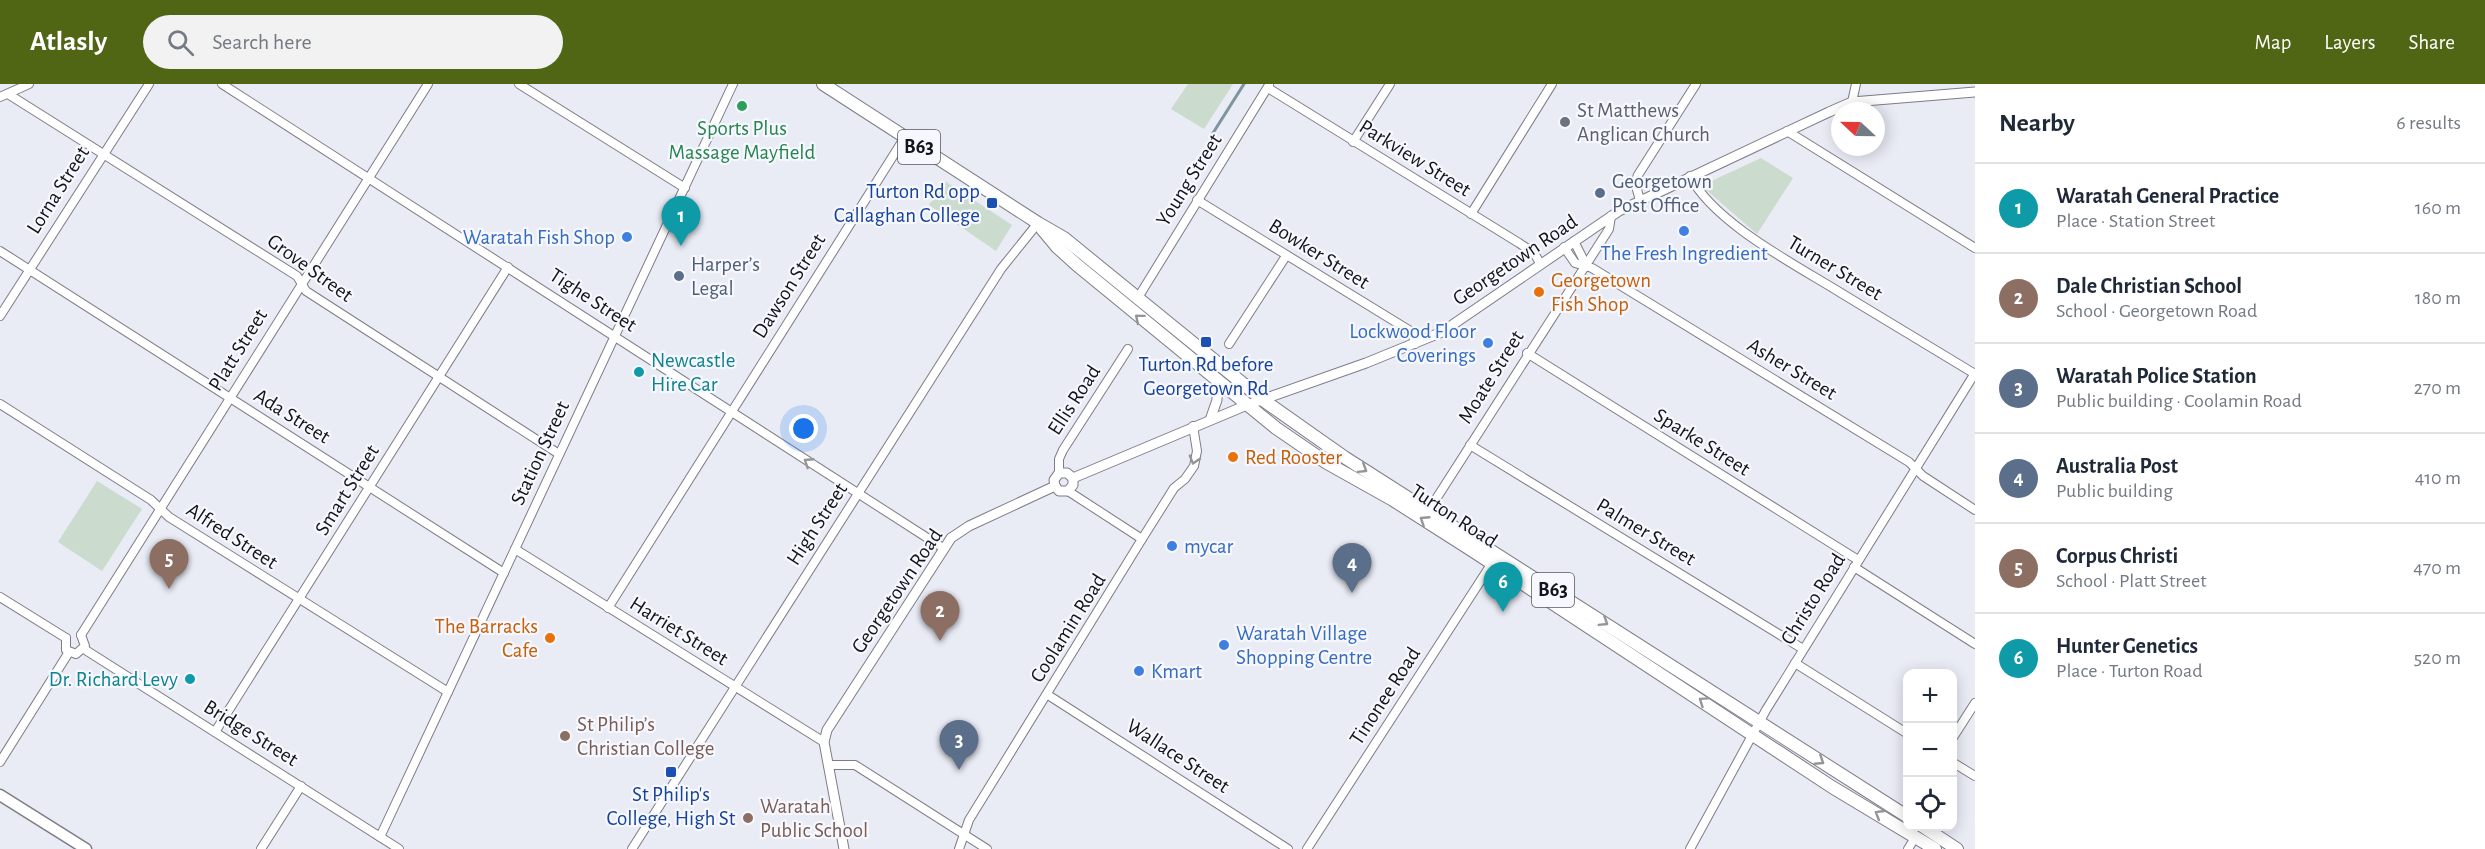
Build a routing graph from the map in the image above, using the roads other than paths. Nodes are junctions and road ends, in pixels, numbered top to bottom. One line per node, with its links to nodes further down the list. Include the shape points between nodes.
1 (29, 84): 14 (street)
2 (148, 84): 20 (street, Lorna Street)
3 (222, 84): 22 (street, Tighe Street)
4 (428, 84): 22 (street, Platt Street)
5 (519, 84): 23 (street)
6 (734, 84): 23 (street, Station Street)
7 (823, 84): 18 (main road, Turton Road / B63)
8 (1390, 84): 19 (street)
9 (1552, 84): 26 (street)
10 (1696, 84): 25 (street, via 1638,175 1635,183)
11 (1857, 84): 15 (street)
12 (1269, 86): 19 (street, Parkview Street); 24 (street, Young Street)
13 (1975, 92): 15 (street, Georgetown Road)
14 (4, 95): 20 (street, Grove Street)
15 (1852, 102)
16 (1831, 111): 17 (street, Georgetown Road)
17 (1787, 131): 21 (street, Georgetown Road); 31 (street)
18 (905, 137): 28 (main road, Turton Road / B63); 53 (street, Dawson Street)
19 (1353, 141): 26 (street, Parkview Street)
20 (103, 153): 37 (street, Lorna Street); 38 (street, Grove Street, via 297,276)
21 (1690, 176): 25 (street, Georgetown Road); 46 (street, Turner Street, via 1696,189 1714,207 1768,248)
22 (369, 178): 36 (street, Tighe Street); 38 (street, Platt Street)
23 (685, 188): 41 (street, Station Street)
24 (1197, 200): 33 (street, Bowker Street); 39 (street, Young Street)
25 (1640, 200): 27 (street, Georgetown Road)
26 (1471, 214): 34 (street, Parkview Street, via 1534,253)
27 (1611, 216): 29 (street, Georgetown Road); 35 (street, Moate Street, via 1609,229)
28 (1038, 223): 39 (main road, Turton Road / B63, via 1064,238); 48 (main road, Turton Road / B63, one-way to 28, via 1057,248); 64 (street, High Street, via 1001,269)
29 (1574, 241): 30 (street, Georgetown Road); 35 (street)
30 (1564, 248): 34 (street, Georgetown Road); 35 (street, via 1575,263)
31 (1975, 248)
32 (0, 250): 37 (street, Ada Street)
33 (1286, 256): 42 (street); 43 (street, Bowker Street, via 1412,332)
34 (1540, 263): 43 (street, Georgetown Road, via 1442,332)
35 (1586, 265): 45 (street, Moate Street); 58 (street, Asher Street)
36 (508, 267): 41 (street, Tighe Street); 47 (street, Smart Street)
37 (29, 269): 40 (street, Lorna Street); 49 (street, Ada Street)
38 (301, 284): 47 (street, Grove Street, via 306,291); 49 (street, Platt Street)
39 (1139, 296): 50 (main road, Turton Road / B63)
40 (0, 316)
41 (615, 336): 53 (street, Tighe Street); 57 (street, Station Street)
42 (1229, 344)
43 (1416, 344): 50 (street, Georgetown Road)
44 (1128, 349): 59 (street, Ellis Road, via 1063,450)
45 (1527, 353): 56 (street, Moate Street); 72 (street, Sparke Street)
46 (1975, 374): 58 (street, Christo Road)
47 (439, 376): 57 (street, Grove Street); 62 (street, Smart Street)
48 (1217, 381): 52 (main road, Turton Road / B63); 54 (street, via 1217,399)
49 (230, 398): 62 (street, Ada Street); 65 (street, Platt Street)
50 (1263, 400): 52 (street, Georgetown Road); 66 (main road, Turton Road / B63, one-way to 66)
51 (0, 404): 65 (street, Alfred Street)
52 (1247, 405): 54 (street, Georgetown Road); 71 (main road, Turton Road / B63, one-way to 52, via 1327,463)
53 (731, 411): 64 (street, Tighe Street, one-way to 53); 76 (street, Dawson Street)
54 (1210, 420): 55 (street, Georgetown Road)
55 (1193, 426): 60 (street, Georgetown Road); 68 (street, Coolamin Road, one-way to 68, via 1197,451 1194,466 1174,488)
56 (1470, 445): 66 (street, Moate Street); 81 (street, Palmer Street)
57 (559, 454): 70 (street, Station Street)
58 (1914, 468): 67 (street, Asher Street); 72 (street, Christo Road)
59 (1059, 473): 60 (street); 61 (street)
60 (1073, 478): 63 (street)
61 (1055, 486): 63 (street, via 1059,491); 69 (street, Georgetown Road, via 969,526)
62 (371, 487): 73 (street, Ada Street); 75 (street, Smart Street)
63 (1068, 491): 68 (street)
64 (857, 494): 69 (street, Tighe Street); 84 (street, High Street)
65 (159, 508): 75 (street, Alfred Street); 77 (street, Platt Street)
66 (1429, 510): 88 (main road, Turton Road / B63, one-way to 88)
67 (1975, 510)
68 (1142, 539): 86 (street, Coolamin Road)
69 (943, 548): 93 (street, Georgetown Road, via 827,730)
70 (515, 549): 73 (street, Station Street); 76 (street, Harriet Street)
71 (1492, 563): 92 (main road, Turton Road / B63, one-way to 71); 113 (street, Tinonee Road)
72 (1856, 563): 79 (street, Sparke Street); 81 (street, Christo Road)
73 (504, 573): 85 (street, Station Street)
74 (0, 597): 78 (street)
75 (298, 600): 85 (street, Alfred Street); 90 (street, Smart Street)
76 (608, 608): 84 (street, Harriet Street)
77 (81, 635): 78 (street); 80 (street)
78 (66, 638): 82 (street, via 64,644)
79 (1975, 644)
80 (84, 649): 82 (street); 90 (street, Bridge Street)
81 (1803, 649): 83 (street, Christo Road)
82 (69, 652): 94 (street)
83 (1795, 663): 88 (street, Christo Road); 89 (street)
84 (734, 687): 93 (street, Harriet Street); 108 (street, High Street)
85 (448, 692): 104 (street, Station Street)
86 (1048, 695): 103 (street, Coolamin Road); 112 (street, Wallace Street)
87 (1975, 704): 91 (street)
88 (1759, 721): 92 (street, Christo Road); 100 (main road, Turton Road / B63, one-way to 100)
89 (1903, 731)
90 (215, 732): 98 (street, Bridge Street)
91 (1957, 733)
92 (1751, 734): 101 (main road, Turton Road / B63, one-way to 92, via 1832,787); 114 (street, Christo Road)
93 (824, 742): 95 (street)
94 (0, 762)
95 (828, 765): 103 (street, via 855,765); 109 (street)
96 (1957, 765): 97 (street)
97 (1975, 776)
98 (301, 786): 104 (street, Bridge Street); 106 (street)
99 (0, 795): 105 (main road)
100 (1903, 814)
101 (1903, 823)
102 (1919, 831): 115 (street); 116 (main road, Turton Road / B63); 117 (main road, Turton Road / B63)
103 (964, 834): 110 (street, Coolamin Road); 111 (street)
104 (380, 837): 107 (street, Bridge Street)
105 (86, 849)
106 (261, 849)
107 (399, 849)
108 (632, 849)
109 (844, 849)
110 (959, 849)
111 (987, 849)
112 (1288, 849)
113 (1307, 849)
114 (1690, 849)
115 (1908, 849)
116 (1935, 849)
117 (1957, 849)

